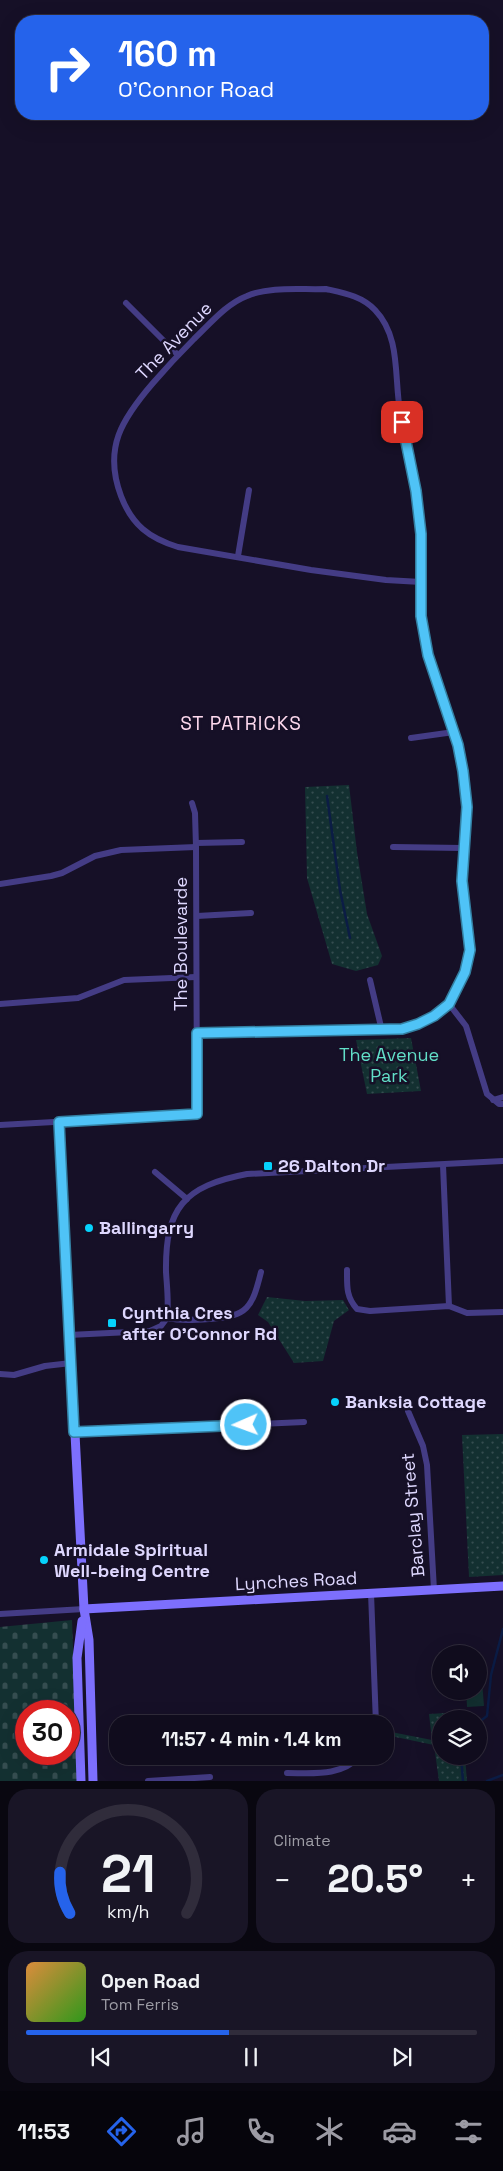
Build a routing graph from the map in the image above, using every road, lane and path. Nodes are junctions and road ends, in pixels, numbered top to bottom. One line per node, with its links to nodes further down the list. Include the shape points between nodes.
1 (126, 303): 2 (street)
2 (178, 354): 4 (street, The Avenue, via 120,427 113,466 117,485 125,506 138,525 157,540 178,547); 5 (street, The Avenue, via 229,306 247,295 263,291 326,290 356,296 375,310 388,329 396,355 400,409 421,534)
3 (249, 490): 4 (street)
4 (238, 556): 5 (street, The Avenue, via 311,570)
5 (421, 582): 6 (street, The Avenue, via 421,616 428,655)
6 (454, 732): 7 (street); 12 (street, The Avenue, via 467,807)
7 (411, 738)
8 (192, 803): 10 (street, The Boulevarde)
9 (242, 842): 10 (street)
10 (196, 845): 13 (street, via 121,850 95,856 62,873); 15 (street, The Boulevarde)
11 (393, 847): 12 (street)
12 (463, 848): 19 (street, The Avenue, via 462,881 470,950 465,972)
13 (0, 884)
14 (252, 913): 15 (street)
15 (196, 916): 16 (street, The Boulevarde)
16 (196, 977): 18 (street, via 124,980 78,998); 21 (street, The Boulevarde)
17 (370, 980): 20 (street)
18 (0, 1004)
19 (449, 1004): 20 (street, The Avenue, via 418,1024); 23 (street, via 466,1026)
20 (382, 1031): 21 (street, The Avenue)
21 (197, 1033): 25 (street, The Boulevarde, via 197,1114)
22 (503, 1097): 23 (street)
23 (491, 1099): 24 (street)
24 (503, 1104)
25 (59, 1122): 26 (street); 36 (street)
26 (0, 1125)
27 (503, 1161): 28 (street)
28 (443, 1165): 30 (street, via 248,1174 200,1188); 33 (street)
29 (155, 1172): 30 (street)
30 (187, 1199): 35 (street, via 173,1219 167,1241)
31 (347, 1270): 33 (street, via 347,1293 357,1309)
32 (261, 1272): 35 (street, via 250,1303 242,1312 231,1317)
33 (449, 1306): 34 (street, via 467,1313)
34 (503, 1312)
35 (167, 1318): 36 (street, via 161,1326 150,1331)
36 (69, 1335): 37 (street)
37 (71, 1363): 38 (street, via 45,1366 14,1376); 41 (street)
38 (0, 1374)
39 (408, 1411): 43 (street, Barclay Street, via 423,1446 427,1465)
40 (304, 1422): 41 (street)
41 (74, 1432): 45 (street)
42 (503, 1586): 43 (street, Lynches Road)
43 (434, 1590): 44 (street, Lynches Road)
44 (371, 1593): 45 (street, Lynches Road); 47 (street)
45 (84, 1609): 46 (street, Lynches Road); 51 (street, via 77,1658); 52 (street, via 89,1640)
46 (0, 1614)
47 (376, 1715)
48 (348, 1765): 49 (street, via 325,1773)
49 (287, 1773)
50 (210, 1778): 53 (street)
51 (82, 1781)
52 (93, 1781)
53 (148, 1781)

